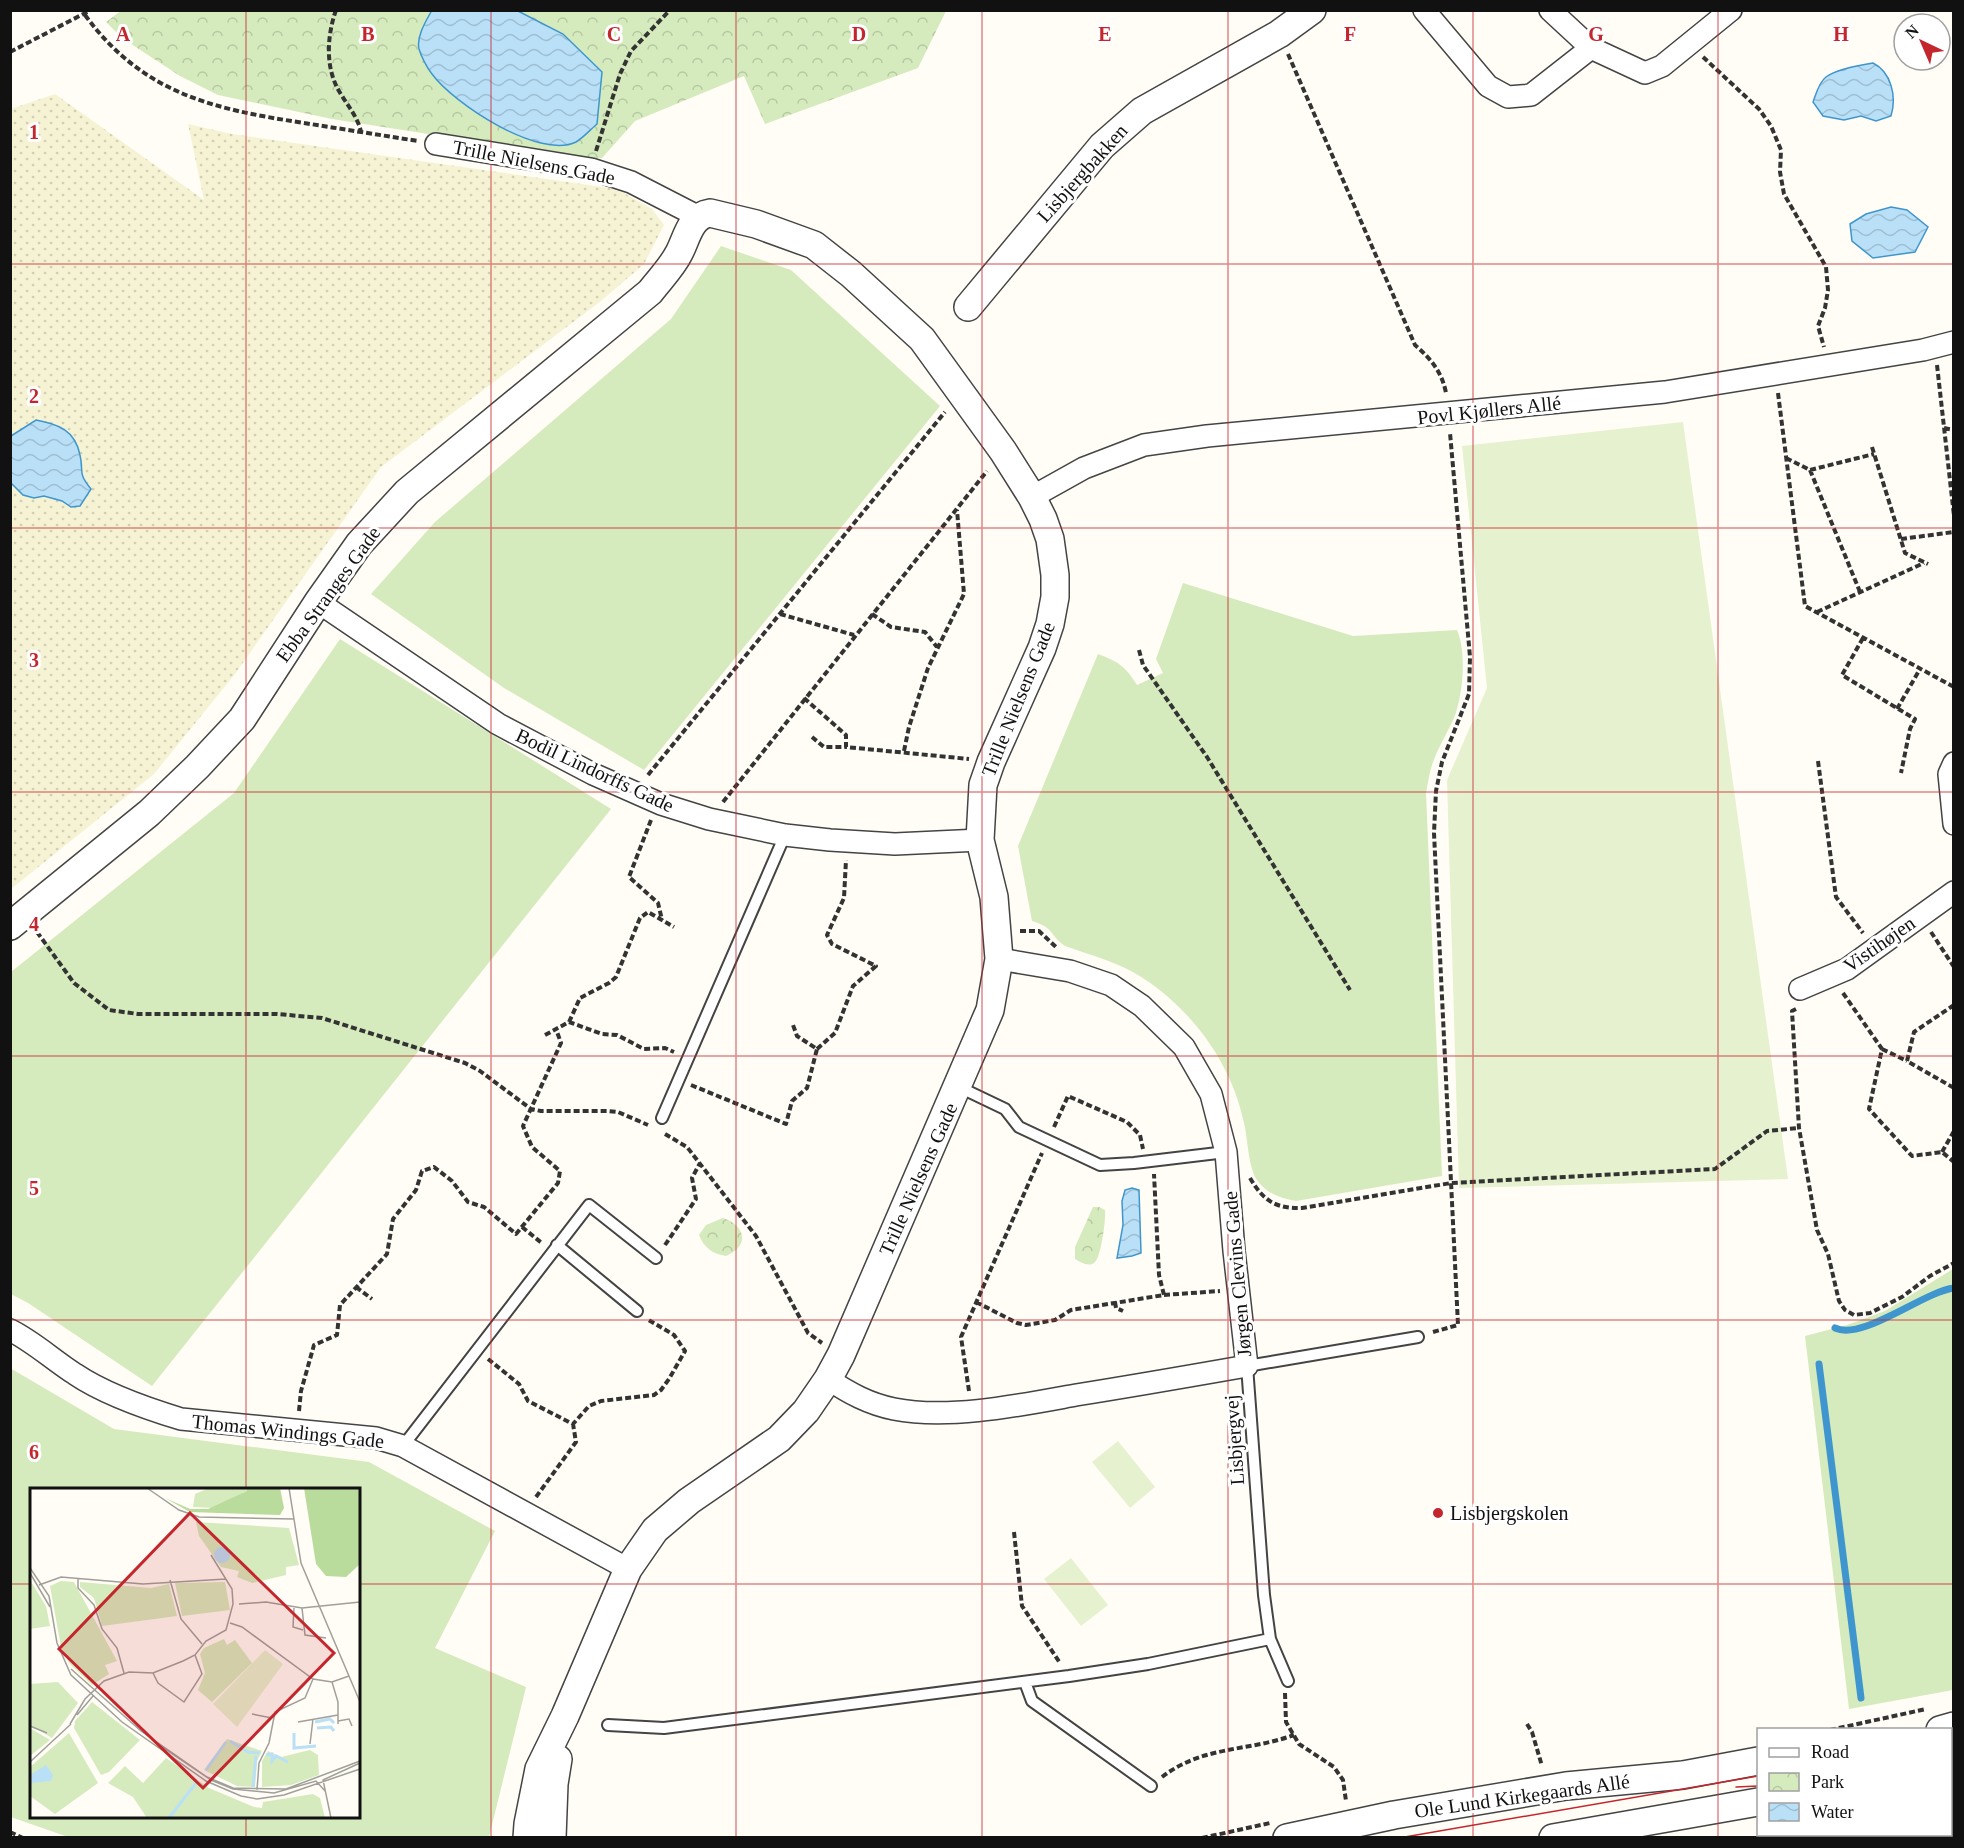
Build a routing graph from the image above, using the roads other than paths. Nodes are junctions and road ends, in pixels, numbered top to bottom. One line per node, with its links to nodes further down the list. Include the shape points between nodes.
1 (1312, 10): 8 (street, Lisbjergbakken, via 1279,34 1142,111 1082,168)
2 (1424, 10): 5 (street, via 1488,86 1508,97 1531,95)
3 (1550, 10): 5 (street)
4 (1731, 10): 5 (street, via 1662,66 1645,73)
5 (1591, 48)
6 (436, 144): 7 (street, Trille Nielsens Gade, via 591,169 631,182)
7 (699, 217): 10 (street, Trille Nielsens Gade, via 710,213 727,217 814,245 851,274 922,339); 11 (street, Ebba Stranges Gade, via 679,254 650,292 407,492 359,544)
8 (968, 307)
9 (1944, 344): 10 (street, Povl Kjøllers Allé, via 1665,392 1144,445 1084,468)
10 (1032, 496): 15 (street, Trille Nielsens Gade, via 1050,539 1055,575 1053,606 1042,648 983,784)
11 (318, 602): 14 (street, Bodil Lindorffs Gade, via 498,724 593,774 658,803 709,819); 17 (street, Ebba Stranges Gade, via 242,719 197,767 149,813)
12 (1953, 763): 13 (street, via 1949,774)
13 (1953, 824)
14 (785, 835): 15 (street, Bodil Lindorffs Gade, via 895,844); 21 (lane)
15 (980, 840): 18 (street, Trille Nielsens Gade, via 994,897)
16 (1953, 892): 19 (street, Vistihøjen, via 1847,969)
17 (17, 920)
18 (999, 959): 20 (street, Trille Nielsens Gade, via 990,1010); 22 (street, Jørgen Clevins Gade, via 1070,971 1111,985 1142,1006 1184,1047 1211,1094)
19 (1797, 999)
20 (958, 1086): 22 (lane, via 1005,1109 1019,1126 1100,1165); 29 (street, Trille Nielsens Gade)
21 (662, 1118)
22 (1226, 1152): 28 (street, Jørgen Clevins Gade)
23 (555, 1248): 24 (lane, via 589,1205); 25 (lane); 30 (lane)
24 (656, 1258)
25 (637, 1311)
26 (10, 1330): 30 (street, Thomas Windings Gade, via 77,1376 132,1402 181,1419 376,1438)
27 (1418, 1337): 28 (lane, Lisbjergvej)
28 (1247, 1366): 29 (street, Jørgen Clevins Gade, via 1027,1404 929,1413 895,1409 857,1397); 32 (lane, Lisbjergvej)
29 (828, 1380): 31 (street, Trille Nielsens Gade, via 806,1411 778,1439 689,1501 656,1530)
30 (403, 1446): 31 (street, Thomas Windings Gade)
31 (628, 1569): 35 (street, Trille Nielsens Gade)
32 (1270, 1640): 33 (lane, Lisbjergvej); 34 (lane, via 1148,1664)
33 (1288, 1681)
34 (1025, 1682): 37 (lane, via 664,1728); 40 (lane, via 1032,1701)
35 (565, 1716): 42 (street, Trille Nielsens Gade, via 539,1769); 43 (street, Trille Nielsens Gade, via 554,1784)
36 (1935, 1719): 38 (street)
37 (608, 1725)
38 (1953, 1726)
39 (1757, 1761): 44 (street, Ole Lund Kirkegaards Allé, via 1683,1775 1566,1786 1394,1815)
40 (1151, 1786)
41 (1757, 1802): 45 (street)
42 (527, 1838)
43 (552, 1838)
44 (1287, 1838)
45 (1553, 1838)

